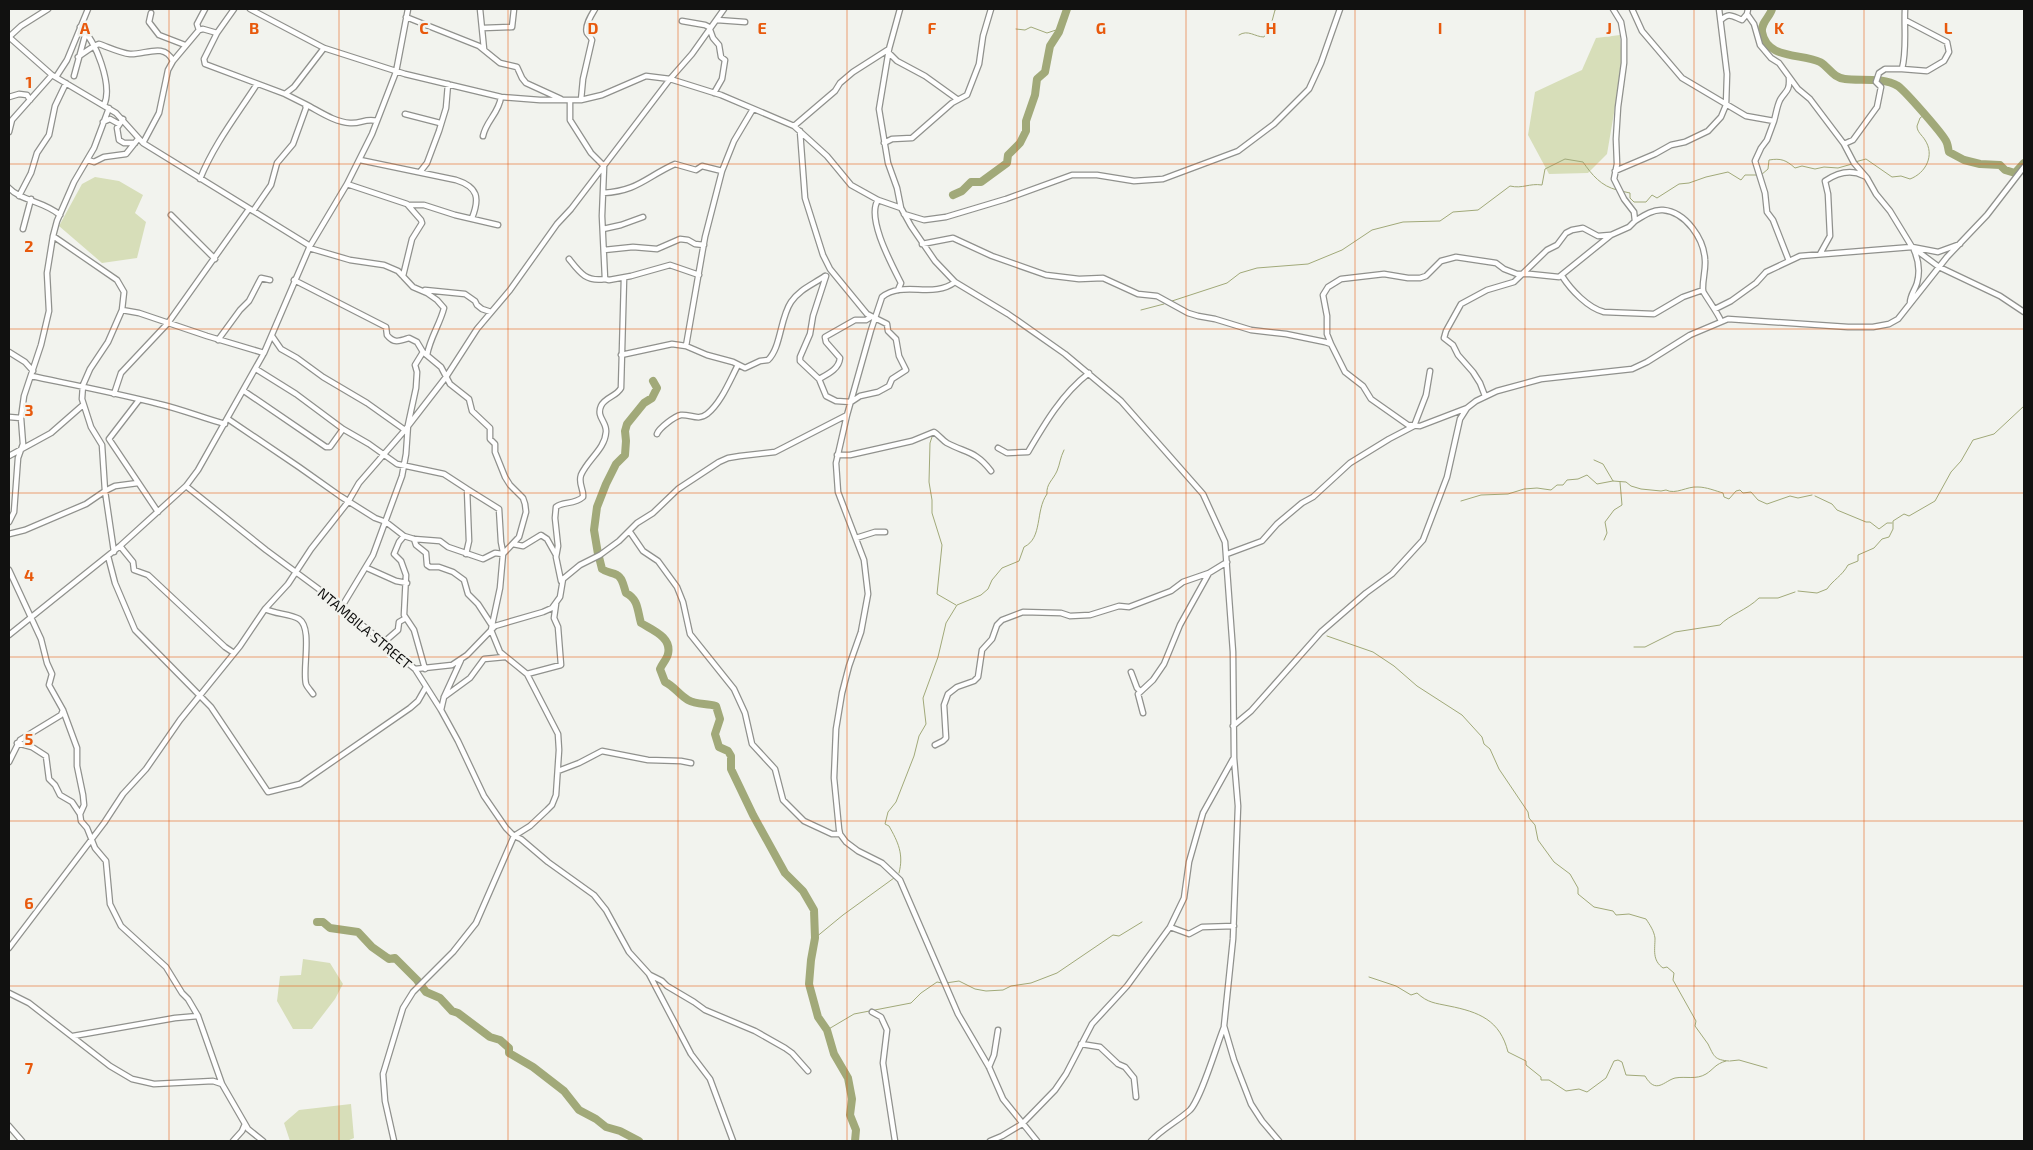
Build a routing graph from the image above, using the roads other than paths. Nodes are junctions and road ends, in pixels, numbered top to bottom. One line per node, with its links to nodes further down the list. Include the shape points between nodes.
1 (88, 9): 27 (street)
2 (205, 9): 29 (street, via 197,24)
3 (234, 9): 31 (street)
4 (250, 9): 35 (street)
5 (408, 9): 20 (street)
6 (480, 9): 28 (street)
7 (514, 9): 28 (street, via 512,27)
8 (595, 9): 56 (street, via 587,28 592,40)
9 (724, 9): 21 (street)
10 (900, 9): 37 (street)
11 (992, 9): 53 (street, via 972,84 967,95)
12 (1340, 9): 94 (street, via 1309,88 1279,120 1238,151 1163,179 1134,181 1098,175 1072,175 946,217 924,220)
13 (1613, 9): 81 (street, via 1621,22 1624,47)
14 (1632, 9): 58 (street, via 1642,31 1682,78)
15 (1719, 9): 22 (street)
16 (1905, 9): 23 (street)
17 (45, 10): 32 (street)
18 (1748, 12): 22 (street, via 1742,20 1730,14); 44 (street, via 1760,45)
19 (151, 13): 34 (street, via 149,22 159,35)
20 (406, 17): 36 (street); 41 (street)
21 (717, 20): 25 (street); 26 (street)
22 (1721, 20): 58 (street, via 1727,74)
23 (1905, 20): 40 (street); 40 (street, via 1947,42 1950,52 1944,61 1927,71)
24 (682, 21): 26 (street)
25 (745, 22)
26 (709, 27): 45 (street, via 692,54); 49 (street, via 726,63)
27 (80, 28): 30 (street); 42 (street, via 67,60)
28 (483, 28): 36 (street)
29 (199, 30): 31 (street); 34 (street)
30 (86, 32): 33 (street); 38 (street)
31 (217, 33): 47 (street, via 204,62)
32 (9, 37): 42 (street)
33 (94, 45): 38 (street); 39 (street, via 129,54 155,50 169,55); 59 (street, via 104,71)
34 (185, 46): 39 (street)
35 (324, 48): 41 (street); 50 (street)
36 (484, 49): 55 (street, via 500,63 518,67 526,83)
37 (888, 50): 53 (street, via 897,61); 68 (street, via 853,72); 74 (street, via 879,101)
38 (78, 57): 43 (street)
39 (173, 61): 73 (street, via 159,113)
40 (1902, 69): 75 (street, via 1885,69 1878,73 1876,82 1881,88 1877,107 1852,140)
41 (396, 72): 48 (street); 63 (street)
42 (54, 76): 46 (street); 54 (street)
43 (74, 76)
44 (1789, 76): 64 (street, via 1790,83 1786,95 1780,99); 75 (street)
45 (670, 79): 49 (street); 56 (street, via 646,76 602,95); 78 (street)
46 (66, 83): 59 (street); 88 (street, via 55,106 49,135 37,153)
47 (257, 84): 50 (street); 84 (street, via 216,145)
48 (448, 84): 52 (street); 66 (street, via 446,108)
49 (714, 93): 60 (street)
50 (285, 94): 57 (street)
51 (9, 97): 54 (street, via 23,94)
52 (501, 98): 55 (street); 71 (street)
53 (957, 99): 74 (street, via 912,138 892,139)
54 (30, 100): 70 (street, via 12,120)
55 (568, 100): 56 (street); 78 (street, via 570,120)
56 (581, 100)
57 (305, 104): 63 (street, via 346,123 367,119); 93 (street, via 293,144 277,163 270,185)
58 (1726, 105): 64 (street, via 1746,116); 81 (street, via 1721,117 1708,130)
59 (106, 107): 62 (street); 65 (street)
60 (753, 109): 68 (street); 80 (street, via 734,141)
61 (405, 114): 66 (street)
62 (123, 119): 67 (street); 72 (street)
63 (377, 121): 77 (street)
64 (1774, 121): 114 (street, via 1755,161 1767,212)
65 (103, 122): 67 (street, via 110,119); 76 (street)
66 (440, 123): 82 (street)
67 (119, 124): 72 (street, via 119,140 124,143)
68 (794, 126): 69 (street)
69 (800, 131): 90 (street, via 851,185); 116 (street, via 807,210)
70 (9, 132)
71 (483, 136)
72 (136, 141): 73 (street); 76 (street, via 126,154 94,162)
73 (142, 142): 84 (street)
74 (884, 143): 92 (street)
75 (1844, 144): 83 (street)
76 (88, 160): 95 (street)
77 (360, 160): 82 (street); 85 (street)
78 (604, 166): 87 (street); 133 (street)
79 (2024, 167): 105 (street)
80 (722, 171): 87 (street, via 702,166 696,170 675,164 632,188); 107 (street)
81 (1615, 171): 99 (street, via 1614,179 1634,212)
82 (420, 172): 98 (street, via 471,185 477,202)
83 (1867, 178): 109 (street); 111 (street, via 1844,172 1825,180 1830,236)
84 (200, 179): 93 (street)
85 (347, 184): 91 (street); 108 (street)
86 (9, 188): 88 (street)
87 (603, 193): 102 (street)
88 (19, 196): 89 (street)
89 (30, 199): 95 (street); 101 (street)
90 (878, 200): 92 (street); 128 (street, via 875,217 884,248 901,283)
91 (409, 205): 98 (street, via 424,205); 119 (street, via 422,223 412,239)
92 (901, 208): 94 (street)
93 (251, 210): 108 (street); 112 (street)
94 (904, 214): 106 (street)
95 (60, 215): 104 (street)
96 (171, 215): 112 (street)
97 (642, 217): 102 (street)
98 (472, 218): 100 (street)
99 (1635, 221): 103 (street); 129 (street, via 1650,212 1663,210 1687,222 1704,251)
100 (498, 224)
101 (23, 229)
102 (603, 229): 110 (street)
103 (1611, 235): 117 (street, via 1598,236 1584,228 1572,230); 121 (street)
104 (54, 236): 132 (street, via 120,282 125,296); 149 (street, via 47,273 49,310)
105 (1963, 242): 109 (street, via 1938,252); 115 (street)
106 (922, 244): 126 (street); 140 (street, via 953,238 1046,276 1103,278 1138,294 1156,296 1198,316 1251,330)
107 (704, 245): 110 (street, via 680,239 657,249); 118 (street)
108 (310, 247): 119 (street, via 350,260 384,265); 125 (street)
109 (1912, 247): 111 (street); 115 (street); 130 (street, via 1919,265)
110 (604, 250): 123 (street)
111 (1820, 254): 114 (street)
112 (215, 259): 137 (street)
113 (569, 260): 123 (street, via 582,276)
114 (1789, 261): 131 (street, via 1766,272 1731,301)
115 (1939, 267): 130 (street); 134 (street, via 2000,296)
116 (830, 269): 120 (street); 135 (street)
117 (1523, 274): 121 (street); 140 (street, via 1504,269 1496,263 1456,257 1441,261 1420,278 1384,274 1336,281 1323,295 1326,334); 156 (street, via 1514,282 1487,290 1461,304 1444,338 1473,372)
118 (699, 275): 122 (street, via 670,266); 141 (street)
119 (403, 276): 127 (street)
120 (826, 276): 146 (street, via 806,287 790,304 770,358 746,368); 152 (street, via 800,357 800,361)
121 (1562, 276): 129 (street, via 1580,297 1604,312 1654,314 1683,297)
122 (624, 278): 123 (street); 145 (street)
123 (605, 279)
124 (270, 280): 139 (street, via 261,278 249,302)
125 (294, 280): 138 (street); 144 (street, via 386,327 387,336 394,341 411,338)
126 (955, 282): 128 (street, via 939,289); 150 (street, via 1008,314)
127 (419, 290): 133 (street, via 465,294); 144 (street, via 444,308)
128 (898, 290): 135 (street, via 882,297)
129 (1703, 290): 131 (street)
130 (1910, 304): 136 (street, via 1898,319 1873,327 1735,318)
131 (1715, 308): 136 (street)
132 (122, 310): 137 (street); 153 (street)
133 (491, 312): 151 (street)
134 (2024, 312)
135 (872, 318): 152 (street, via 855,320 825,337 840,358 832,371); 158 (street); 158 (street, via 887,324 888,331 896,339 906,370 892,379 889,386)
136 (1721, 320): 156 (street, via 1674,343 1632,369 1542,379)
137 (168, 323): 139 (street); 155 (street, via 121,373)
138 (272, 336): 143 (street); 166 (street, via 281,349)
139 (218, 340): 143 (street)
140 (1331, 344): 165 (street, via 1345,372 1363,386 1371,399)
141 (686, 346): 145 (street, via 668,344); 146 (street)
142 (9, 352): 149 (street, via 25,362)
143 (264, 353): 147 (street)
144 (425, 353): 151 (street); 166 (street, via 415,365 418,372 416,388)
145 (621, 355): 198 (street, via 621,388 601,406 600,417 606,434 581,476 579,483 583,498 556,507)
146 (738, 365): 168 (street, via 729,386 708,413 697,417 679,416 661,426)
147 (256, 369): 154 (street); 167 (street)
148 (1430, 371): 165 (street, via 1426,395)
149 (32, 373): 153 (street); 163 (street)
150 (1089, 373): 171 (street, via 1065,395 1028,452 1007,453); 197 (street, via 1121,401 1204,494)
151 (446, 377): 166 (street); 192 (street, via 469,399 472,411 490,428 490,439 495,444 507,481 524,500 526,512 519,537)
152 (819, 379): 158 (street, via 826,396 836,401)
153 (83, 385): 155 (street); 159 (street)
154 (244, 391): 164 (street); 167 (street, via 326,448 330,448)
155 (114, 394): 157 (street)
156 (1485, 396): 160 (street)
157 (139, 400): 164 (street); 169 (street)
158 (851, 402): 161 (street)
159 (83, 405): 170 (street, via 91,428); 172 (street, via 51,433)
160 (1467, 408): 165 (street); 230 (street, via 1458,424 1447,478 1423,540 1392,574 1321,632)
161 (847, 415): 174 (street); 186 (street, via 775,452 724,460 678,489)
162 (9, 417): 163 (street)
163 (21, 418): 172 (street, via 23,440)
164 (227, 422): 179 (street); 182 (street)
165 (1414, 426): 197 (street, via 1350,463 1277,524 1262,541)
166 (406, 428): 173 (street); 176 (street)
167 (343, 429): 173 (street)
168 (658, 434)
169 (109, 439): 170 (street); 178 (street)
170 (102, 444): 181 (street)
171 (998, 448)
172 (20, 450): 175 (street); 184 (street, via 14,512)
173 (384, 454): 176 (street); 182 (street, via 359,483)
174 (837, 455): 177 (street, via 912,441 934,432 948,443 969,451); 190 (street, via 838,492)
175 (9, 456)
176 (404, 466): 180 (street, via 448,475); 185 (street)
177 (991, 471)
178 (138, 483): 181 (street, via 115,486); 183 (street)
179 (186, 486): 183 (street); 203 (street, NTAMBILA STREET)
180 (467, 489): 195 (street, via 499,509); 196 (street, via 469,541)
181 (105, 491): 188 (street, via 86,504); 194 (street)
182 (348, 502): 185 (street); 203 (street)
183 (158, 512): 193 (street)
184 (9, 522)
185 (386, 522): 189 (street); 201 (street)
186 (630, 532): 205 (street); 238 (street, via 643,551 658,560 677,587 690,634 734,688 746,713 752,744 774,769 783,800 804,822 832,834)
187 (885, 532): 190 (street)
188 (9, 534)
189 (404, 536): 191 (street); 206 (street, via 394,554 405,572)
190 (856, 538): 238 (street, via 866,570 868,599 862,632 842,693 836,729 834,778)
191 (414, 539): 196 (street, via 440,541); 212 (street, via 426,553 430,567 444,569 464,580 468,594)
192 (513, 544): 195 (street); 198 (street, via 523,546 541,535)
193 (120, 546): 194 (street); 215 (street, via 133,562 134,570 148,576)
194 (114, 552): 199 (street)
195 (503, 553): 196 (street, via 483,559); 212 (street, via 500,588)
196 (466, 554)
197 (1227, 554): 200 (street)
198 (556, 555): 205 (street)
199 (108, 556): 210 (street); 225 (street, via 135,630)
200 (1227, 562): 204 (street); 230 (street, via 1233,652)
201 (367, 568): 206 (street); 208 (street)
202 (9, 570): 210 (street)
203 (296, 572): 208 (street, NTAMBILA STREET); 209 (street)
204 (1209, 573): 223 (street, via 1180,625 1164,664); 232 (street, via 1129,607 1070,616 1023,612 1002,620 982,650 978,677 948,694 944,705 946,738)
205 (561, 581): 207 (street)
206 (407, 583): 211 (street)
207 (557, 603): 212 (street, via 543,612); 221 (street, via 554,618 561,665)
208 (341, 608): 214 (street, NTAMBILA STREET)
209 (265, 609): 215 (street); 224 (street, via 297,618 304,624 306,684)
210 (30, 618): 213 (street); 227 (street, via 41,639 52,674 49,685)
211 (406, 618): 214 (street); 219 (street, via 414,630)
212 (491, 627): 216 (street, via 498,649); 217 (street)
213 (9, 635)
214 (383, 643): 218 (street, NTAMBILA STREET)
215 (234, 653): 225 (street)
216 (505, 657): 221 (street); 226 (street, via 484,659 470,678)
217 (462, 658): 219 (street, via 452,665); 226 (street)
218 (414, 669): 219 (street); 222 (street, NTAMBILA STREET)
219 (424, 669)
220 (1131, 672): 223 (street)
221 (527, 674): 236 (street, via 558,734)
222 (426, 687): 225 (street, via 410,708 313,776 291,787 268,792); 228 (street, NTAMBILA STREET)
223 (1140, 691): 229 (street, via 1138,699)
224 (313, 694)
225 (200, 695): 240 (street)
226 (444, 697): 228 (street)
227 (63, 710): 231 (street, via 62,715); 237 (street, via 78,753 77,766 84,801)
228 (441, 710): 239 (street, NTAMBILA STREET, via 484,796)
229 (1143, 713)
230 (1233, 726): 233 (street)
231 (18, 743): 234 (street); 237 (street, via 46,756 49,779)
232 (935, 745)
233 (1234, 758): 241 (street, via 1238,806); 242 (street, via 1203,813 1189,862 1184,898)
234 (9, 762)
235 (691, 763): 236 (street, via 648,760 602,751)
236 (558, 771): 239 (street, via 552,805)
237 (80, 814): 240 (street)
238 (840, 834): 252 (street, via 852,847 882,863 900,880 958,1014)
239 (514, 836): 244 (street, NTAMBILA STREET, via 594,895 629,952); 262 (street, via 476,923 413,992 403,1008 383,1074)
240 (90, 839): 243 (street); 247 (street, via 106,861 108,896 116,918 132,938 166,967)
241 (1234, 926): 242 (street, via 1202,927 1189,934); 248 (street)
242 (1170, 927): 251 (street, via 1127,986 1092,1024)
243 (9, 948)
244 (649, 974): 253 (street, via 705,1010 755,1031 792,1052); 263 (street, via 682,1039 710,1079)
245 (9, 993): 250 (street, via 29,1003)
246 (872, 1012): 264 (street, via 881,1017 887,1030 883,1063)
247 (198, 1016): 250 (street); 254 (street)
248 (1224, 1026): 267 (street, via 1191,1109); 268 (street, via 1251,1104)
249 (998, 1030): 252 (street)
250 (73, 1036): 254 (street, via 117,1072 139,1082 213,1081)
251 (1081, 1044): 255 (street, via 1100,1047 1125,1067 1134,1078); 257 (street, via 1055,1090)
252 (989, 1067): 257 (street, via 1003,1099)
253 (808, 1071)
254 (222, 1084): 256 (street)
255 (1136, 1097)
256 (245, 1124): 260 (street); 261 (street)
257 (1022, 1124): 265 (street); 266 (street)
258 (9, 1126): 259 (street)
259 (22, 1141)
260 (232, 1141)
261 (264, 1141)
262 (394, 1141)
263 (733, 1141)
264 (895, 1141)
265 (990, 1141)
266 (1037, 1141)
267 (1150, 1141)
268 (1279, 1141)

